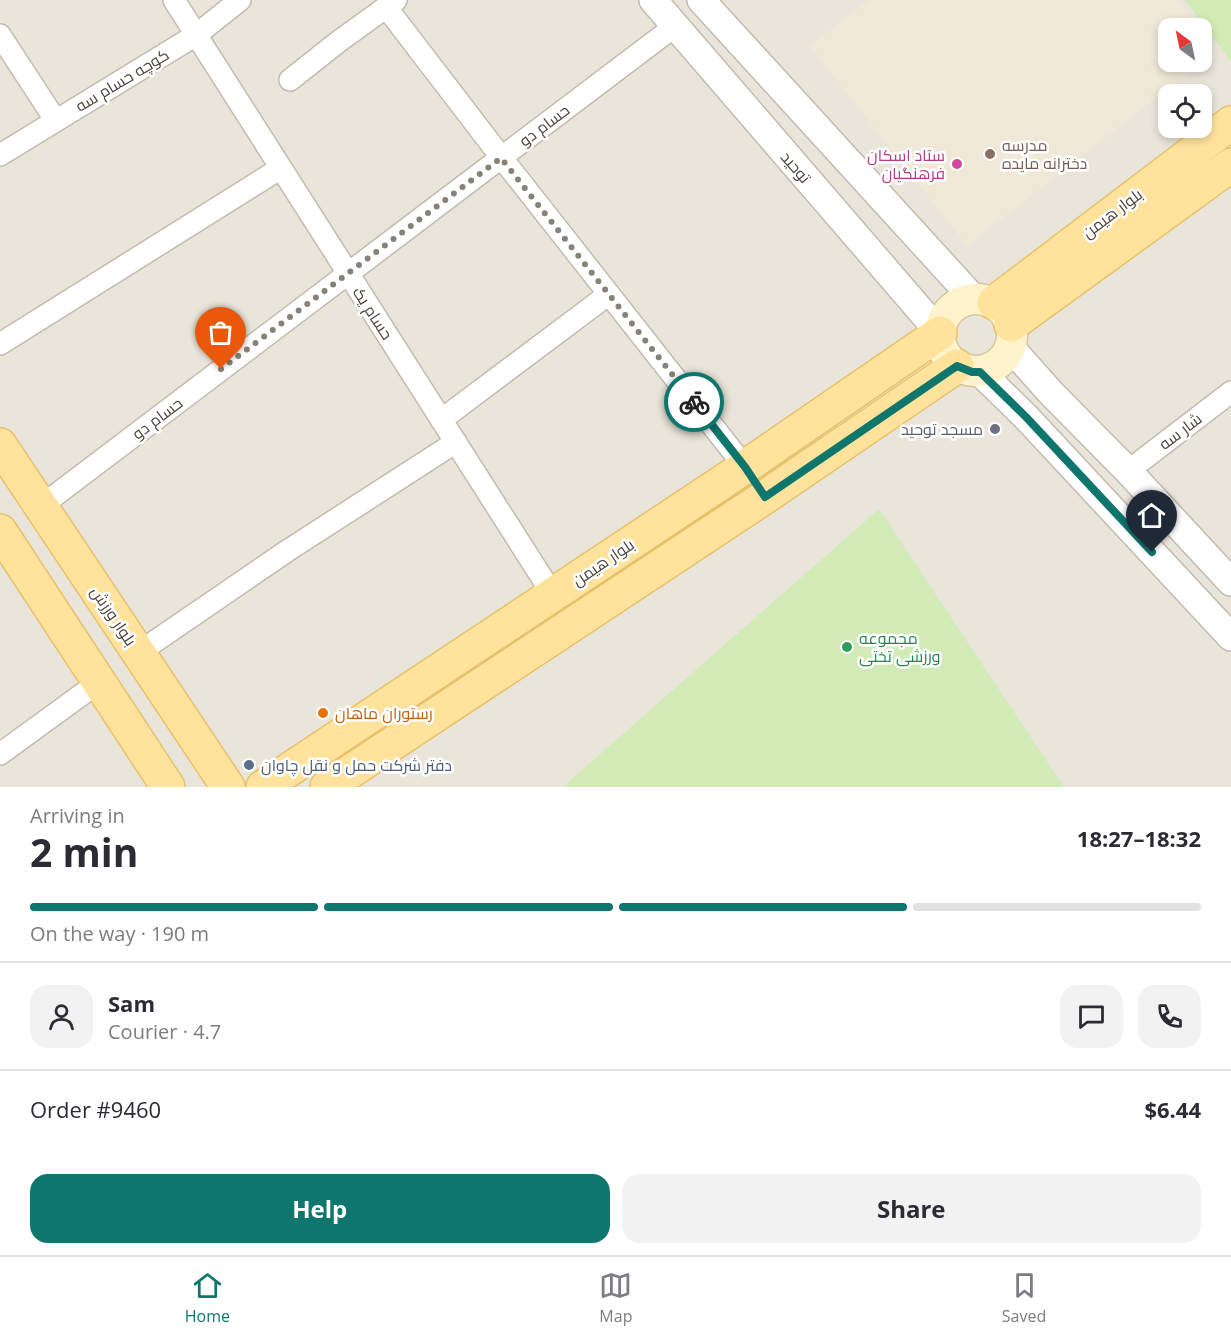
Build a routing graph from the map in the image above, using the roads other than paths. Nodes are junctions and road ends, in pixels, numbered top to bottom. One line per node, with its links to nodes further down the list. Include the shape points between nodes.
1 (174, 0): 8 (street, حسام یک)
2 (240, 0): 8 (street, کوچه حسام سه)
3 (653, 0): 6 (street, توحید)
4 (705, 1): 6 (street); 18 (street)
5 (391, 4): 9 (street); 13 (street)
6 (675, 26): 13 (street, حسام دو); 19 (street, توحید)
7 (0, 35): 10 (street)
8 (196, 35): 10 (street, کوچه حسام سه); 15 (street, حسام یک)
9 (290, 80)
10 (56, 121): 12 (street, کوچه حسام سه)
11 (1231, 123): 18 (main road, بلوار هیمن)
12 (0, 155)
13 (501, 158): 16 (street, حسام دو); 17 (street)
14 (1231, 165): 18 (main road, بلوار هیمن)
15 (281, 168): 16 (street, حسام یک); 20 (street)
16 (348, 273): 25 (street, حسام یک); 31 (street, حسام دو)
17 (609, 294): 25 (street); 28 (street)
18 (997, 319): 19 (main road, via 954,306); 21 (main road, via 999,364); 23 (street)
19 (940, 333): 21 (main road, via 942,348); 28 (main road, بلوار هیمن)
20 (0, 344)
21 (968, 369): 24 (street); 30 (main road)
22 (1231, 392): 29 (street, شار سه)
23 (1052, 393): 24 (street); 29 (street)
24 (1026, 417): 36 (street)
25 (441, 420): 26 (street, حسام یک)
26 (456, 442): 34 (street, حسام یک); 37 (street)
27 (0, 445): 31 (main road, بلوار ورزش)
28 (745, 467): 30 (main road); 34 (main road, بلوار هیمن)
29 (1128, 471): 33 (street)
30 (765, 497): 35 (main road)
31 (41, 506): 37 (main road, بلوار ورزش)
32 (0, 531): 38 (main road)
33 (1231, 582)
34 (553, 595): 35 (main road); 44 (main road, بلوار هیمن)
35 (573, 624): 45 (main road)
36 (1231, 637)
37 (138, 653): 43 (main road, بلوار ورزش)
38 (99, 682): 39 (main road); 40 (street)
39 (131, 731): 41 (main road); 42 (main road)
40 (0, 754)
41 (139, 787)
42 (168, 787)
43 (228, 787)
44 (263, 787)
45 (327, 787)

